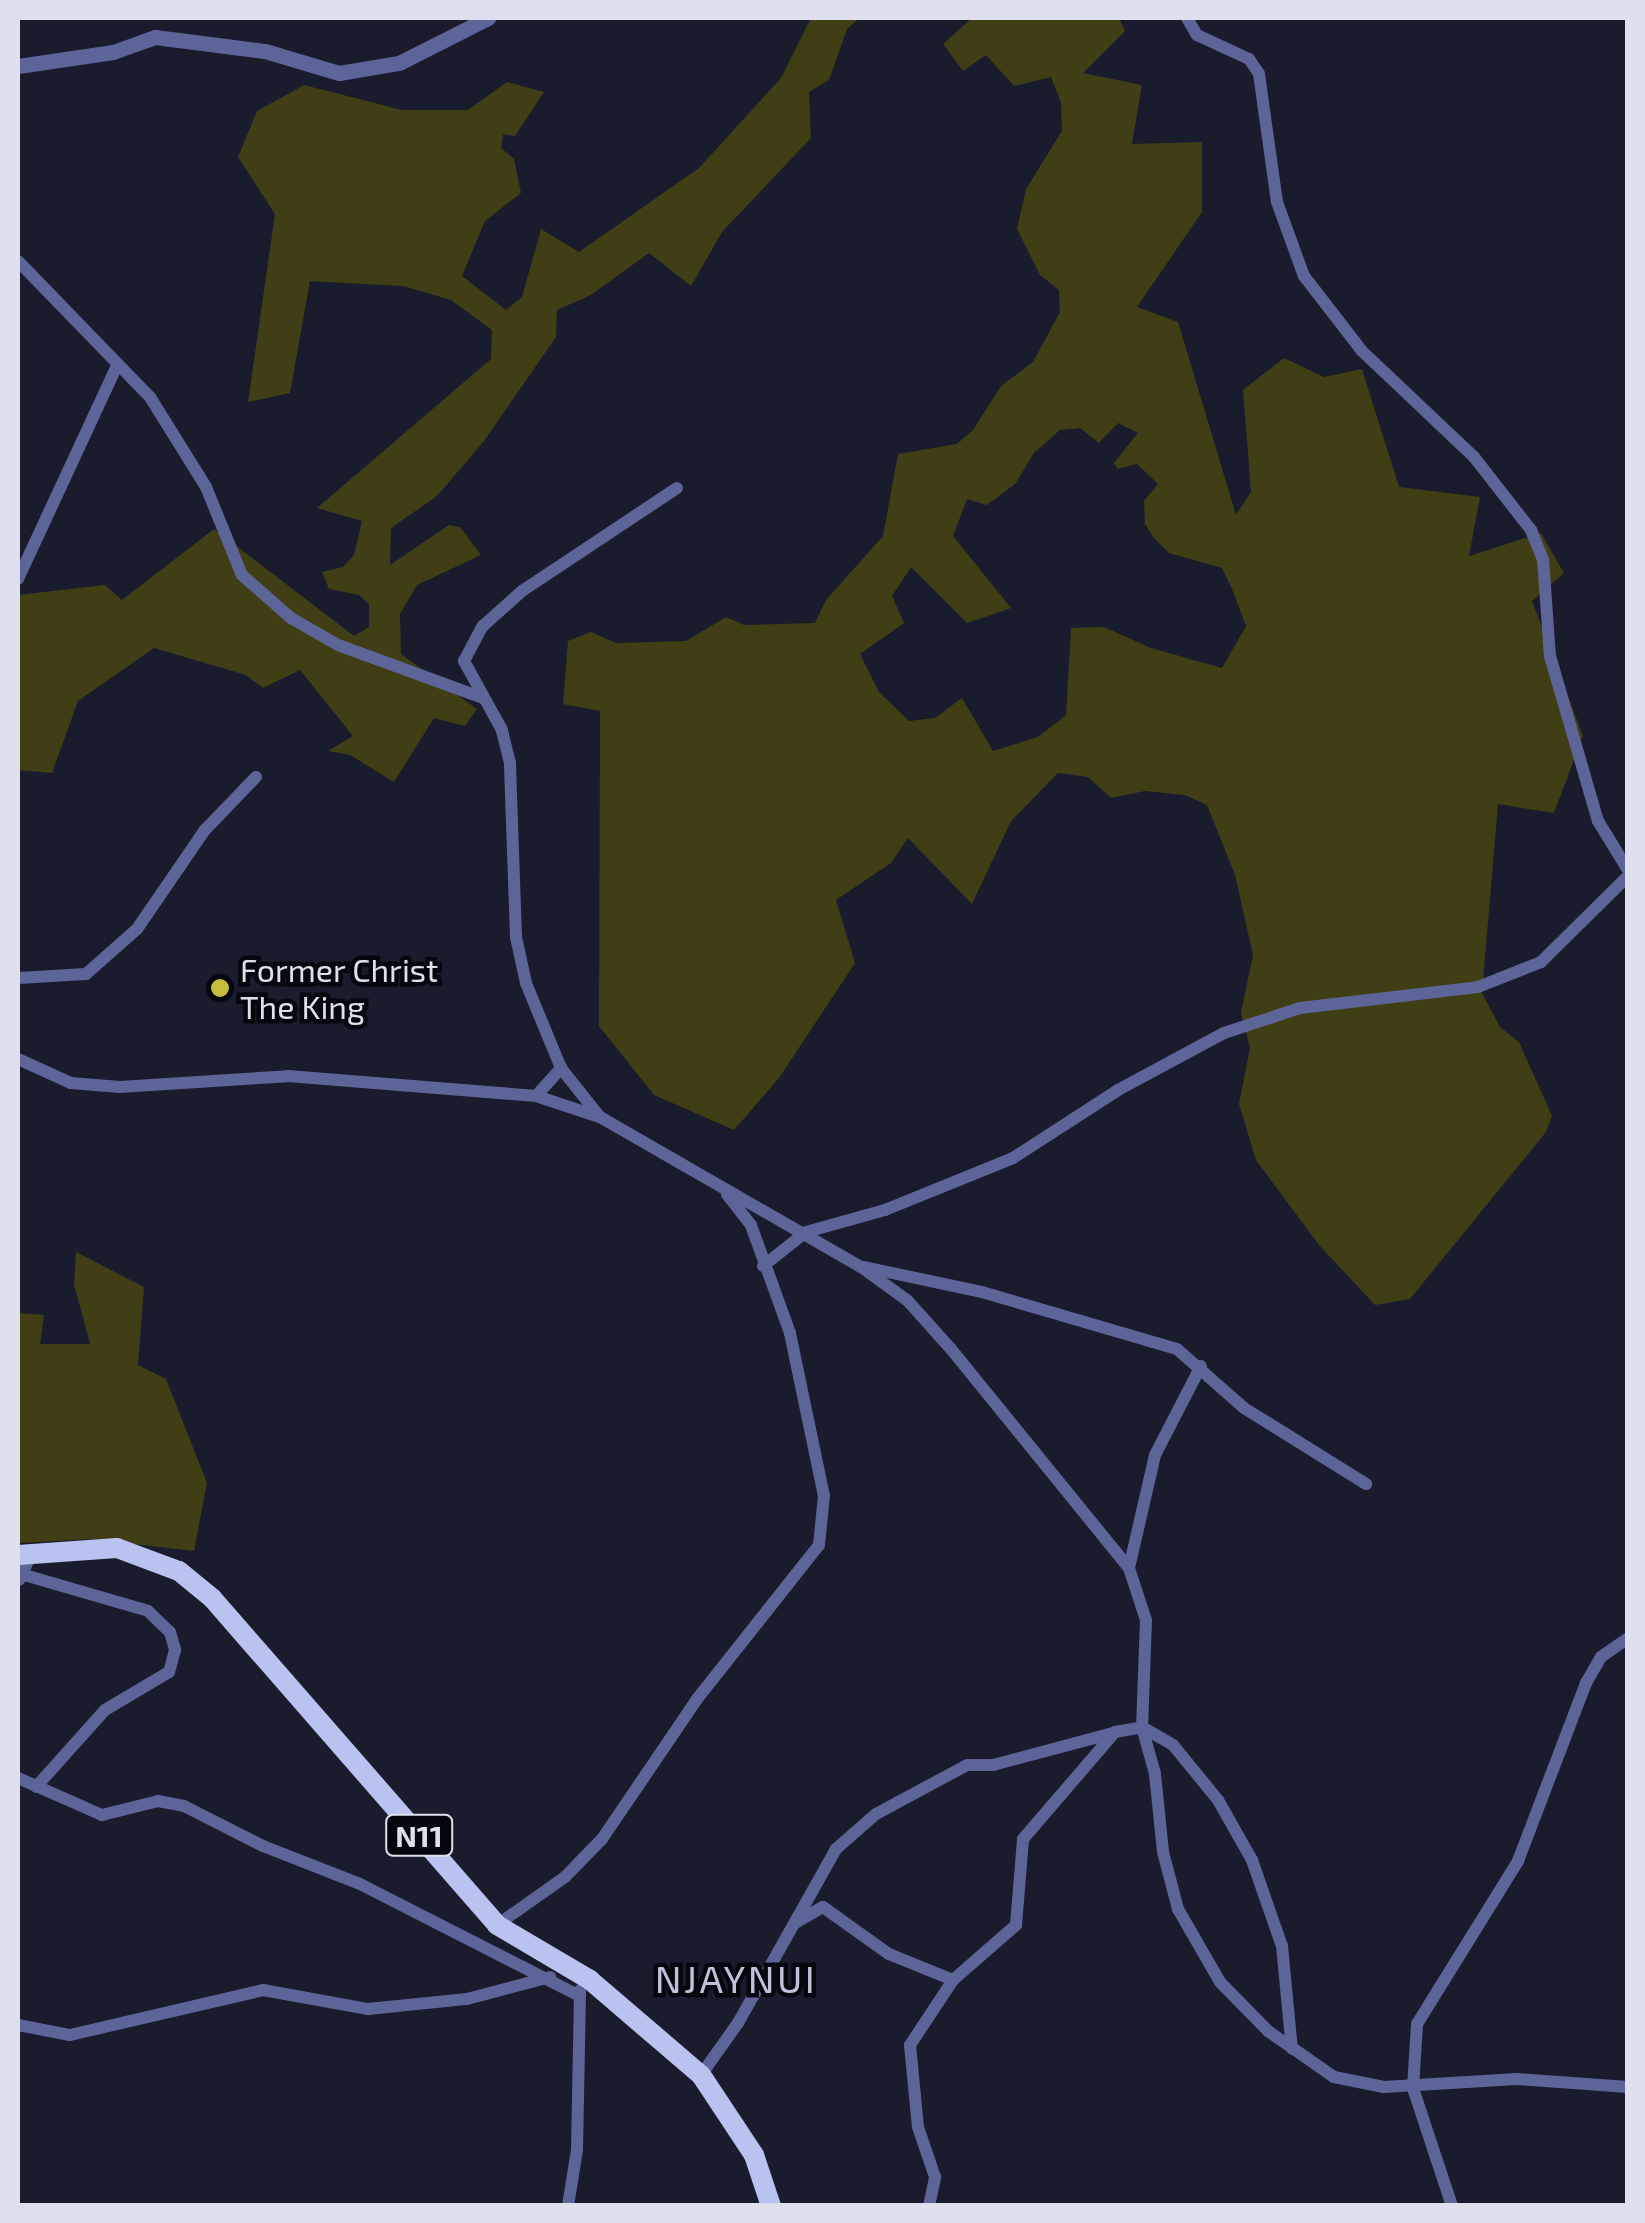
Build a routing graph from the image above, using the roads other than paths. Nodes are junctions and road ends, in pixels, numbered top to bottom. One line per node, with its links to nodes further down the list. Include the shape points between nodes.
1 (488, 18): 3 (street, via 399,63 339,73 265,51 155,36 113,52)
2 (1187, 18): 10 (street, via 1197,34 1249,59 1260,74 1277,202 1304,276 1362,351 1474,457 1530,530 1542,558 1550,656 1598,821)
3 (18, 66)
4 (20, 269): 5 (street)
5 (118, 364): 7 (street); 8 (street, via 190,456 242,575 291,618 338,645)
6 (677, 488): 8 (street, via 522,591 483,626 464,661)
7 (18, 579)
8 (483, 698): 13 (street, via 502,730 510,763 516,938 531,1000)
9 (256, 777): 11 (street, via 204,831 137,930 86,974)
10 (1628, 873): 17 (street, via 1540,962 1478,987 1300,1008 1224,1033 1013,1158 885,1210)
11 (18, 978)
12 (18, 1059): 14 (street, via 71,1082 120,1087 288,1076)
13 (560, 1068): 14 (street); 15 (street)
14 (536, 1096): 15 (street)
15 (600, 1117): 16 (street)
16 (724, 1190): 17 (street); 18 (street, via 751,1226)
17 (806, 1232): 18 (street); 19 (street)
18 (762, 1266): 29 (street, via 790,1333 824,1496 819,1545 697,1699 602,1839 566,1877)
19 (861, 1267): 20 (street, via 1141,1334); 23 (street, via 907,1300 940,1336)
20 (1202, 1366): 21 (street, via 1244,1408); 23 (street, via 1155,1455)
21 (1366, 1484)
22 (21, 1566): 28 (street, via 148,1611 170,1632 174,1650 169,1672 106,1710); 29 (highway, N11, via 117,1548 179,1570 212,1598)
23 (1129, 1568): 25 (street, via 1146,1620)
24 (1628, 1638): 38 (street, via 1601,1657 1586,1683 1518,1861 1417,2024)
25 (1142, 1727): 26 (street); 35 (street, via 1178,1909 1220,1982); 35 (street, via 1174,1745 1218,1800 1252,1860 1285,1962)
26 (1115, 1732): 30 (street, via 993,1766 967,1765 876,1814 836,1849); 32 (street, via 1022,1839 1016,1925)
27 (18, 1778): 28 (street)
28 (36, 1788): 31 (street, via 102,1815 158,1800 184,1806)
29 (496, 1924): 33 (highway, N11)
30 (792, 1925): 32 (street, via 823,1907 890,1954); 36 (street)
31 (550, 1978): 33 (street); 34 (street, via 467,1999 368,2009 263,1990 70,2035)
32 (954, 1980): 41 (street, via 910,2045 918,2127 935,2176)
33 (583, 1987): 36 (highway, N11); 39 (street, via 577,2150)
34 (18, 2025)
35 (1292, 2049): 38 (street, via 1334,2076)
36 (701, 2075): 40 (highway, N11, via 746,2139)
37 (1628, 2087): 38 (street, via 1517,2080)
38 (1414, 2088): 42 (street)
39 (568, 2206)
40 (771, 2206)
41 (929, 2206)
42 (1452, 2206)

